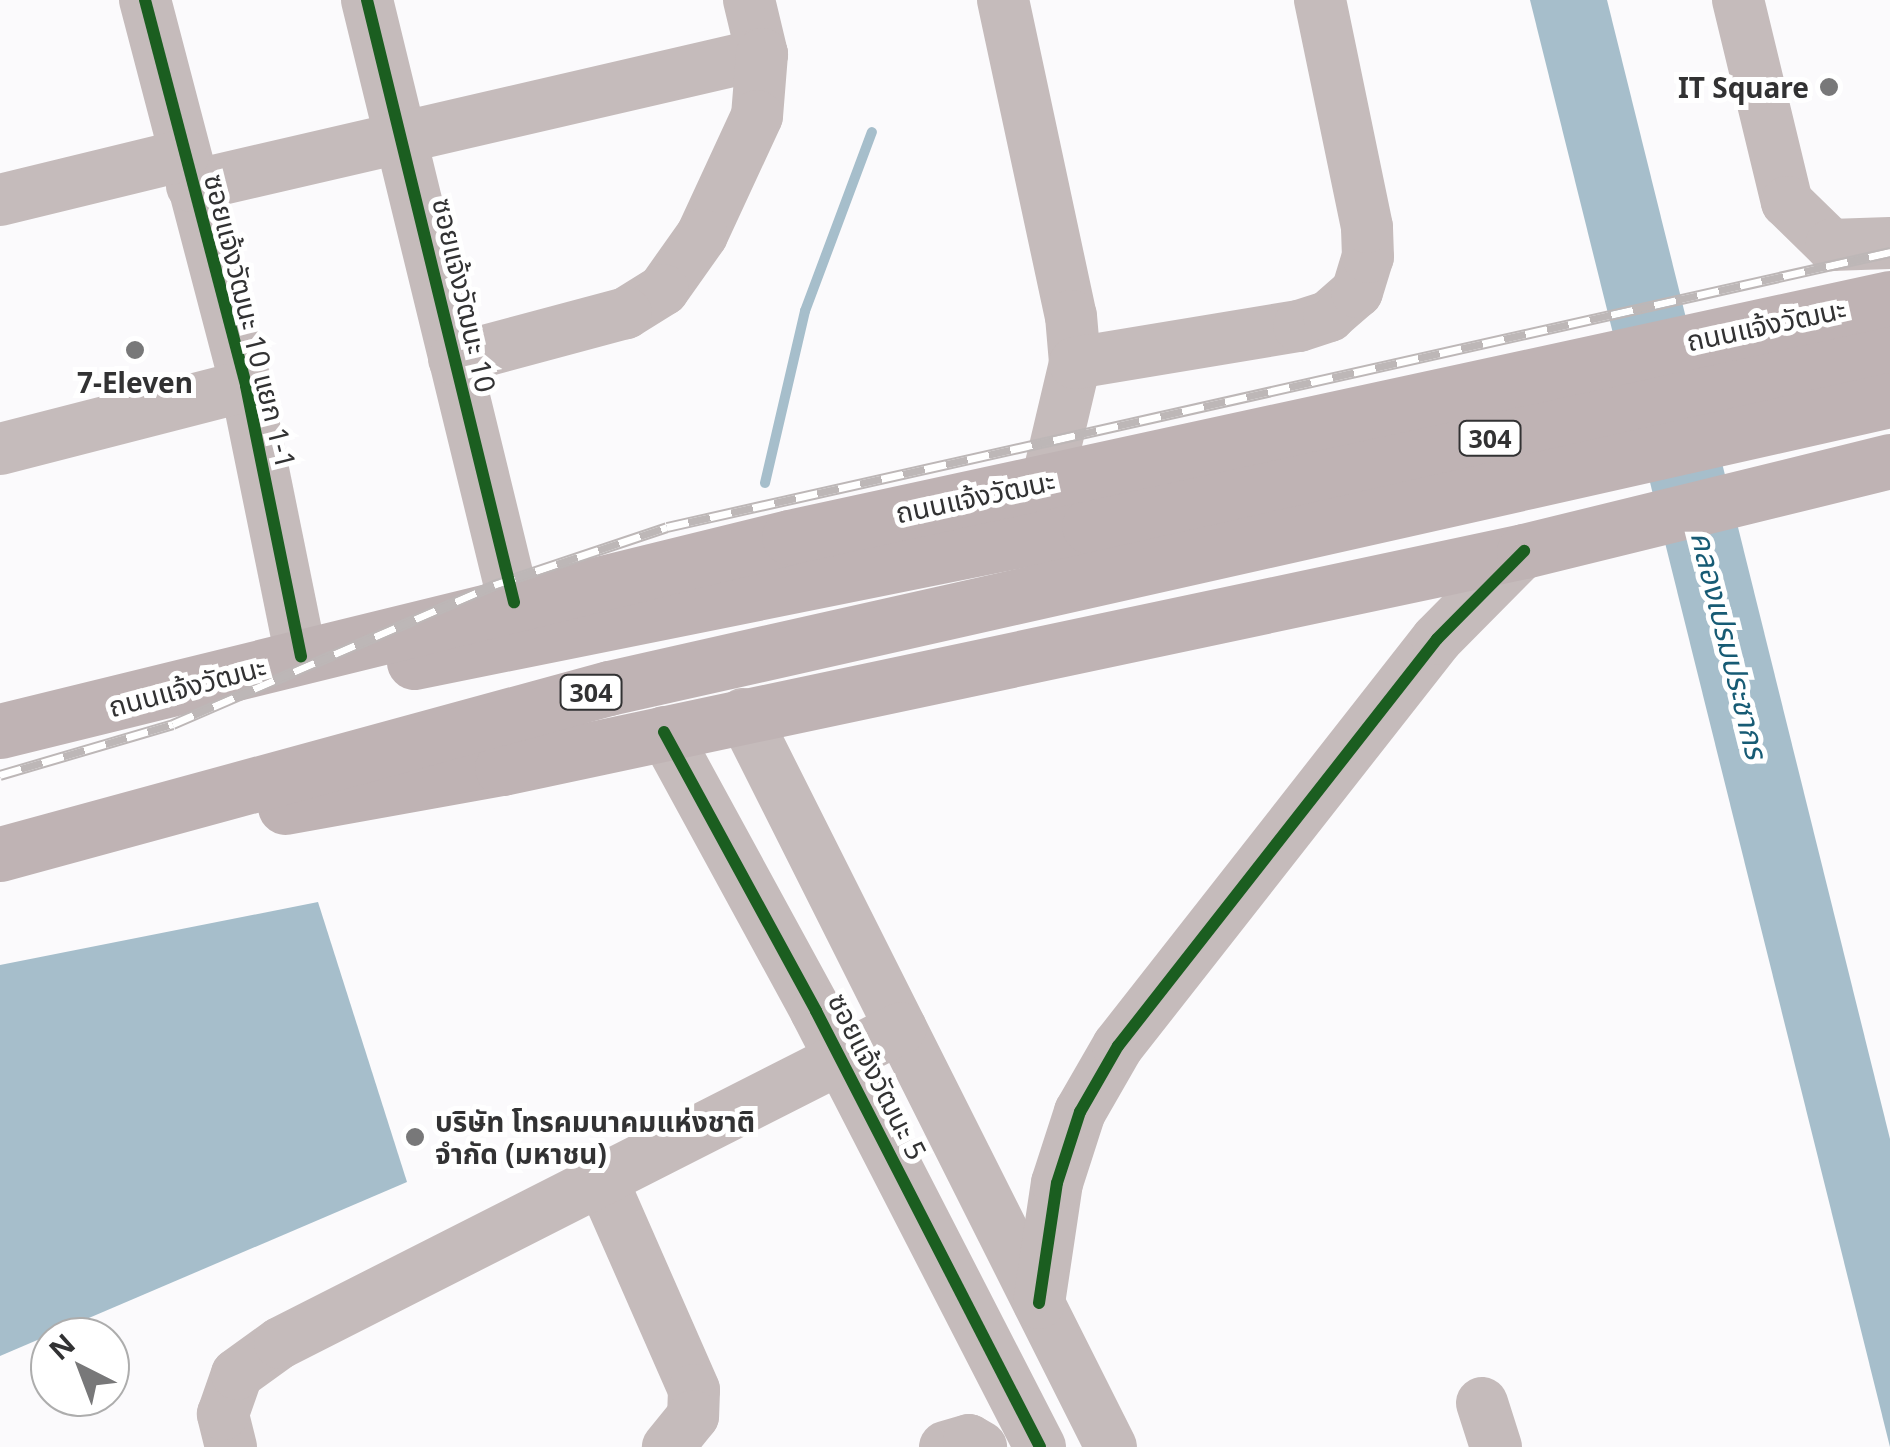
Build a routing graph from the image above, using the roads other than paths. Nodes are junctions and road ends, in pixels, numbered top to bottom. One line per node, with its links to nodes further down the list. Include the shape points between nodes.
1 (145, 0): 9 (street, ซอยแจ้งวัฒนะ 10 แยก 1-1)
2 (366, 0): 8 (street, ซอยแจ้งวัฒนะ 10)
3 (749, 0): 7 (street)
4 (1003, 0): 15 (street, via 1040,152)
5 (1320, 0): 15 (street, via 1367,227 1368,256 1357,292 1330,316 1299,326)
6 (1738, 0): 11 (street, via 1788,202 1831,245)
7 (762, 54): 8 (street); 14 (street, via 757,116 702,235 662,290 626,313)
8 (402, 139): 9 (street); 14 (street, ซอยแจ้งวัฒนะ 10)
9 (188, 171): 10 (street); 16 (street, ซอยแจ้งวัฒนะ 10 แยก 1-1)
10 (0, 200)
11 (1890, 244)
12 (1890, 298): 20 (main road, ถนนแจ้งวัฒนะ)
13 (1890, 350): 22 (main road, ถนนแจ้งวัฒนะ / 304)
14 (454, 359): 23 (street, ซอยแจ้งวัฒนะ 10)
15 (1075, 363): 20 (street)
16 (246, 386): 18 (street); 24 (street, ซอยแจ้งวัฒนะ 10 แยก 1-1)
17 (1890, 400): 22 (main road, ถนนแจ้งวัฒนะ / 304)
18 (0, 448)
19 (1890, 461): 21 (main road, ถนนแจ้งวัฒนะ)
20 (1046, 481): 23 (main road, ถนนแจ้งวัฒนะ)
21 (1524, 551): 25 (main road, ถนนแจ้งวัฒนะ); 34 (street, via 1437,639 1118,1046 1080,1112 1056,1183)
22 (1095, 552): 26 (main road, ถนนแจ้งวัฒนะ / 304); 29 (main road, ถนนแจ้งวัฒนะ / 304)
23 (514, 602): 24 (main road, ถนนแจ้งวัฒนะ)
24 (301, 656): 26 (main road, ถนนแจ้งวัฒนะ)
25 (743, 714): 28 (main road, ถนนแจ้งวัฒนะ); 31 (street, ซอยแจ้งวัฒนะ 5)
26 (65, 718): 27 (main road, ถนนแจ้งวัฒนะ / 304)
27 (0, 731)
28 (664, 732): 29 (main road, ถนนแจ้งวัฒนะ, via 374,792); 32 (street, ซอยแจ้งวัฒนะ 5)
29 (89, 834): 30 (main road, ถนนแจ้งวัฒนะ / 304)
30 (0, 854)
31 (901, 1028): 32 (street); 34 (street, ซอยแจ้งวัฒนะ 5)
32 (841, 1059): 33 (street); 39 (street, ซอยแจ้งวัฒนะ 5)
33 (602, 1180): 35 (street, via 280,1342 236,1374 223,1414); 36 (street, via 694,1390 694,1416)
34 (1039, 1304): 40 (street, ซอยแจ้งวัฒนะ 5)
35 (231, 1447)
36 (668, 1447)
37 (945, 1447): 38 (street, via 970,1440)
38 (981, 1447)
39 (1040, 1447)
40 (1111, 1447)

